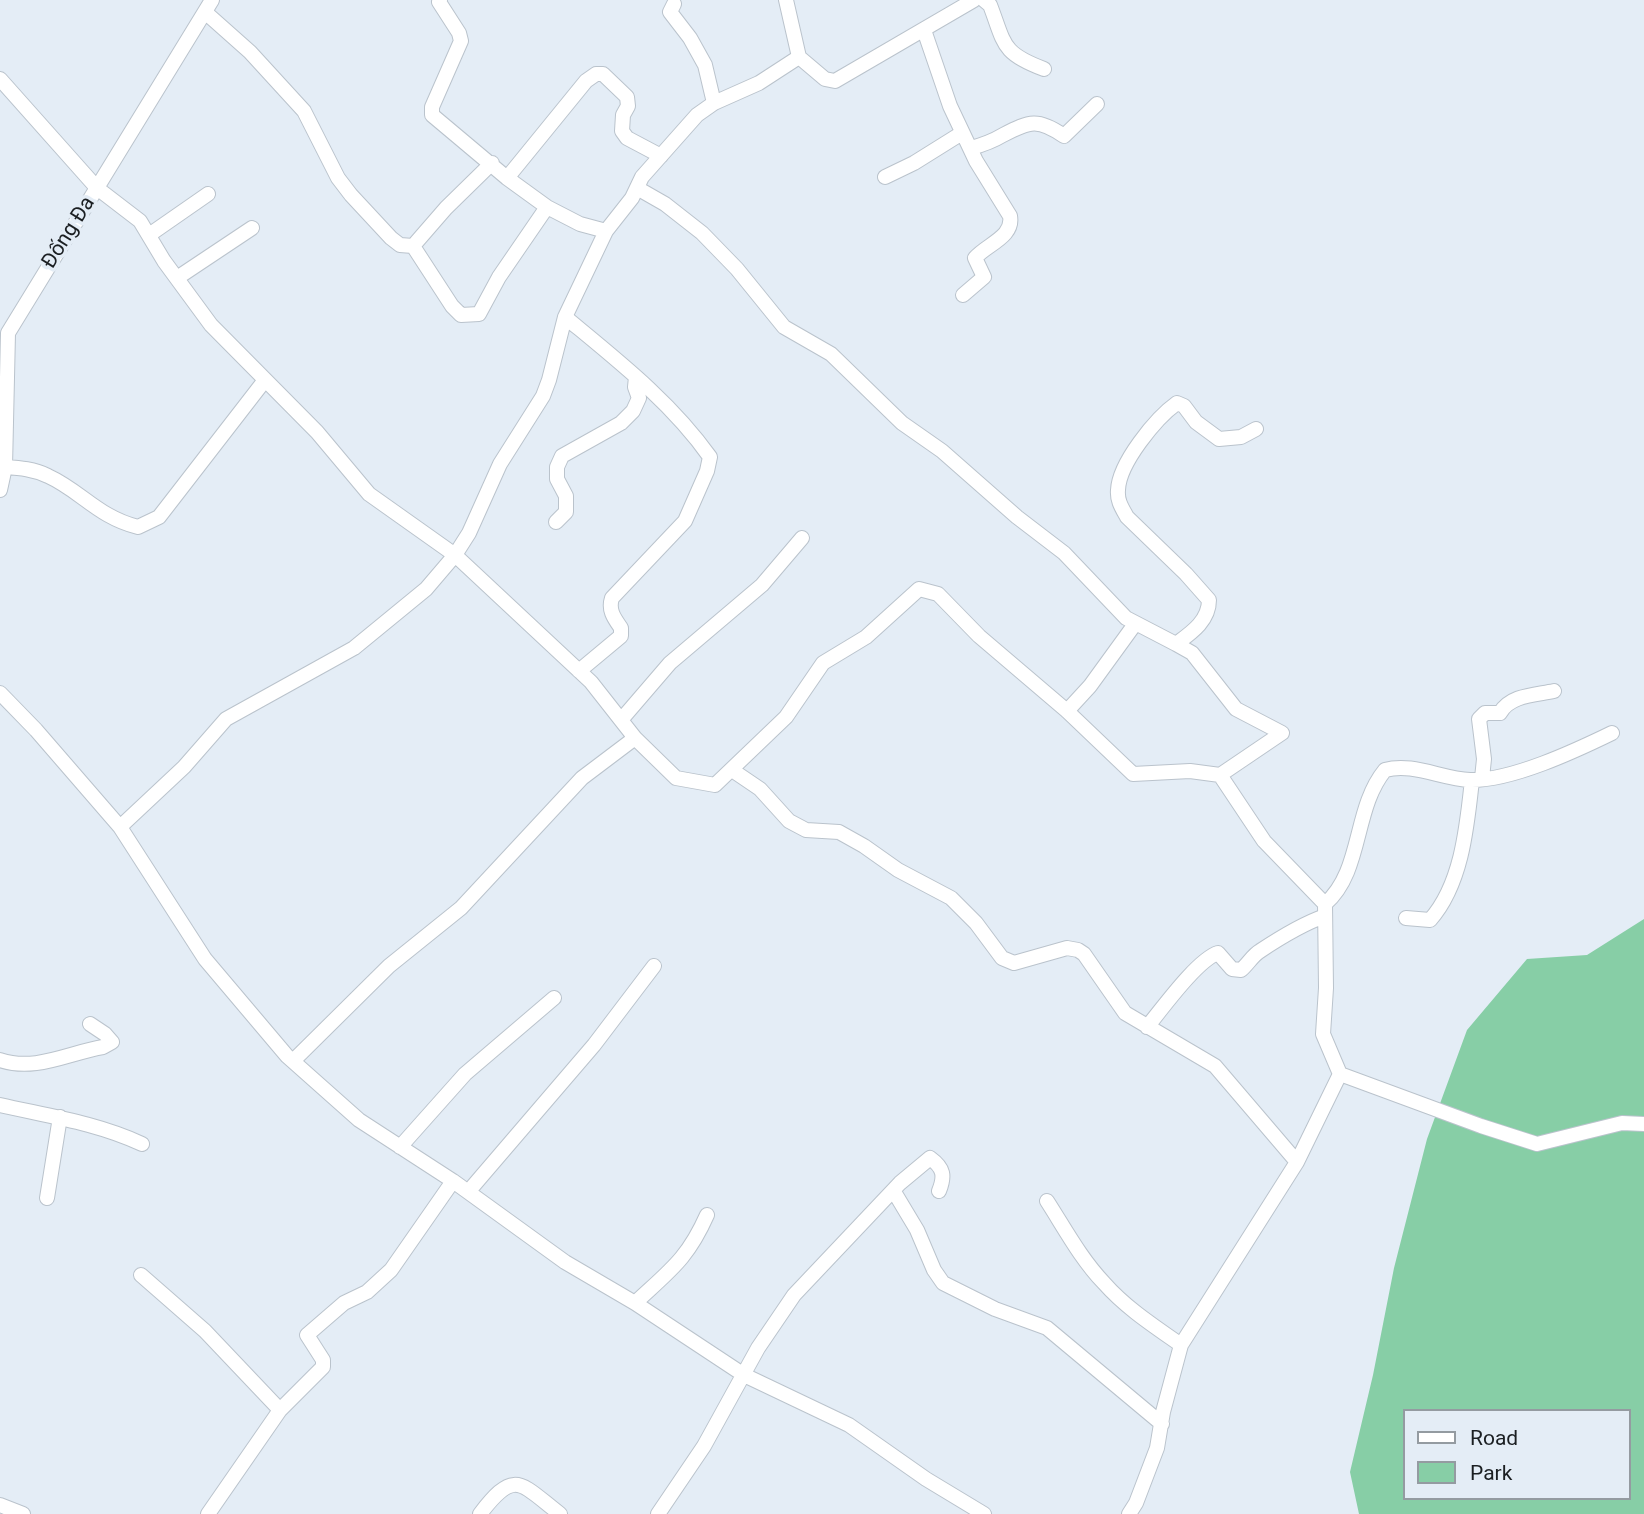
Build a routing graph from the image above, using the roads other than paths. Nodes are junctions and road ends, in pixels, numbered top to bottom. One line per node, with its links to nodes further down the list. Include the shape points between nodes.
1 (440, 0): 16 (street, via 461,41 431,112)
2 (786, 0): 8 (street)
3 (974, 0): 7 (street)
4 (984, 0): 9 (street, via 1006,48)
5 (674, 4): 11 (street, via 670,12 705,65)
6 (209, 6): 19 (street, Đống Đa); 26 (street, via 304,111 351,195 391,238 400,245)
7 (924, 30): 8 (street, via 835,81 825,79); 13 (street)
8 (799, 57): 11 (street, via 759,83)
9 (1044, 69)
10 (0, 79): 19 (street)
11 (714, 103): 15 (street)
12 (1097, 104): 14 (street, via 1064,136 1032,122)
13 (962, 133): 14 (street); 17 (street)
14 (971, 148): 28 (street, via 1011,223 1008,233 975,258 984,277)
15 (660, 156): 18 (street, via 627,138 622,131 627,97 603,74 596,74); 20 (street)
16 (492, 163): 18 (street); 26 (street)
17 (885, 177)
18 (507, 178): 22 (street)
19 (97, 188): 25 (street, via 140,221); 33 (street, Đống Đa, via 8,332)
20 (637, 188): 24 (street); 38 (street, via 702,233 784,327 831,354 902,423 1064,553)
21 (208, 194): 25 (street)
22 (547, 207): 24 (street, via 580,224); 26 (street, via 479,314 461,315 452,306)
23 (252, 228): 27 (street)
24 (606, 230): 29 (street)
25 (149, 235): 27 (street)
26 (413, 246)
27 (177, 278): 31 (street, via 211,324)
28 (962, 295)
29 (565, 317): 30 (street); 37 (street, via 550,380 500,464)
30 (636, 377): 35 (street, via 639,398 633,411 621,423 562,456 557,479 566,496 566,512); 40 (street, via 676,414 710,457 685,521 612,598 609,605 621,636)
31 (265, 380): 33 (street, via 159,517 138,527 113,519 48,476); 37 (street, via 369,494)
32 (1256, 429): 39 (street, via 1241,437 1219,439 1177,403 1135,448 1125,468 1118,489 1127,517 1209,600 1205,617)
33 (5, 467): 34 (street, Đống Đa)
34 (0, 490)
35 (556, 522)
36 (802, 538): 44 (street, via 769,578 670,663)
37 (455, 555): 40 (street); 50 (street, via 426,589 354,648 226,719 184,767)
38 (1135, 624): 39 (street); 43 (street)
39 (1176, 644): 48 (street, via 1192,653 1236,709 1282,733)
40 (579, 671): 44 (street)
41 (1553, 691): 49 (street, via 1519,698 1500,713 1485,713 1479,719 1484,759)
42 (0, 693): 50 (street)
43 (1068, 711): 47 (street, via 979,636 938,594 919,589 866,637 823,663 786,717); 48 (street, via 1133,774 1190,771)
44 (621, 720): 46 (street)
45 (1612, 733): 49 (street, via 1538,765)
46 (635, 738): 47 (street, via 676,778 715,785); 58 (street, via 582,778 461,908 389,967)
47 (732, 770): 56 (street, via 760,789 789,821 807,830 839,832 951,898 1002,958 1014,963 1068,948 1078,950 1125,1013)
48 (1220, 775): 51 (street, via 1264,841)
49 (1477, 779): 51 (street, via 1402,767 1385,770 1369,798 1346,871); 52 (street, via 1442,906 1430,920)
50 (120, 827): 58 (street, via 205,959)
51 (1325, 910): 56 (street, via 1257,952 1241,970 1232,969 1218,953 1211,955); 59 (street, via 1323,1034)
52 (1406, 918)
53 (654, 966): 68 (street, via 594,1045)
54 (554, 998): 64 (street, via 465,1074)
55 (90, 1024): 57 (street, via 112,1042 40,1064 24,1066)
56 (1147, 1027): 65 (street, via 1215,1066)
57 (0, 1060)
58 (293, 1061): 64 (street, via 359,1120)
59 (1340, 1074): 62 (street, via 1537,1144 1622,1123); 65 (street)
60 (0, 1105): 61 (street)
61 (60, 1117): 63 (street); 70 (street)
62 (1644, 1124)
63 (142, 1144)
64 (400, 1147): 66 (street)
65 (1297, 1162): 75 (street)
66 (453, 1181): 68 (street); 77 (street, via 383,1279 344,1303 307,1335 323,1367)
67 (939, 1191): 69 (street, via 944,1178 940,1165 930,1158)
68 (468, 1192): 74 (street, via 565,1262)
69 (891, 1193): 76 (street, via 794,1295); 78 (street, via 917,1230 943,1283 1047,1328)
70 (47, 1198)
71 (1047, 1201): 75 (street, via 1102,1282)
72 (708, 1215): 74 (street, via 678,1265)
73 (141, 1275): 77 (street, via 205,1331)
74 (635, 1303): 76 (street)
75 (1181, 1345): 78 (street)
76 (744, 1375): 84 (street); 85 (street, via 849,1425)
77 (280, 1410): 81 (street)
78 (1162, 1424): 86 (street, via 1157,1448)
79 (0, 1505): 80 (street)
80 (23, 1514)
81 (208, 1514)
82 (480, 1514): 83 (street, via 510,1483 519,1484)
83 (560, 1514)
84 (658, 1514)
85 (984, 1514)
86 (1129, 1514)

